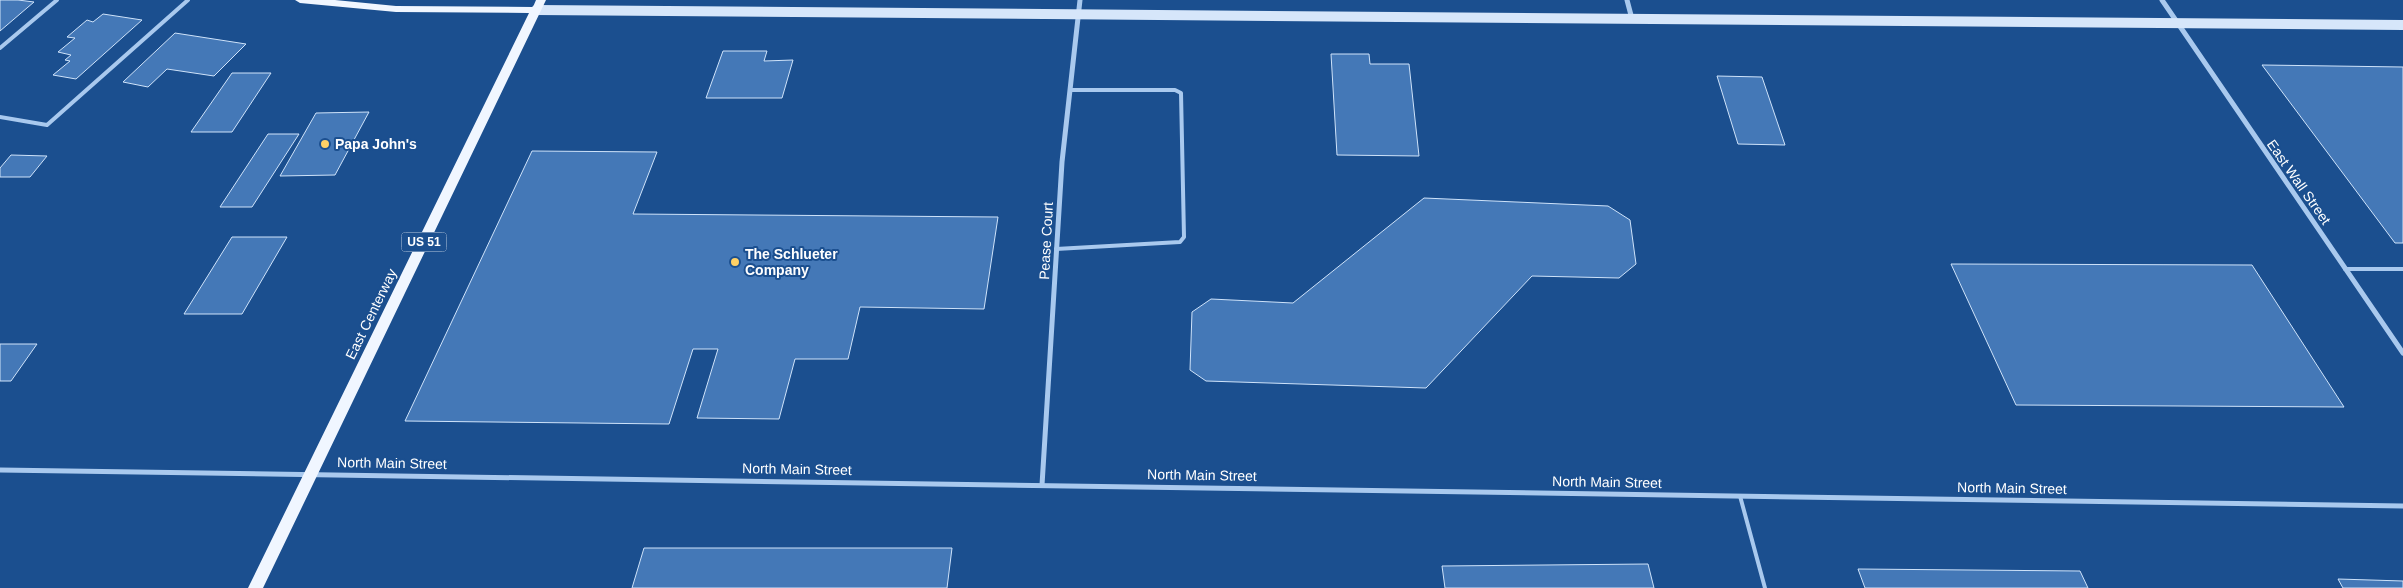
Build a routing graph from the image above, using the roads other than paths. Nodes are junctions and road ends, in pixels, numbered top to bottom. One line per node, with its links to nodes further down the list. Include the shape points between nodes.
1 (57, 0): 12 (lane)
2 (188, 0): 14 (lane, via 47,125)
3 (300, 0): 7 (main road, via 396,9)
4 (1080, 0): 8 (street, Pease Court)
5 (1627, 0): 9 (street)
6 (2162, 0): 10 (street, East Wall Street)
7 (539, 5): 8 (main road); 20 (main road, East Centerway / US 51)
8 (1079, 13): 9 (main road); 13 (street, Pease Court)
9 (1632, 19): 10 (main road)
10 (2178, 23): 11 (main road); 16 (street, East Wall Street)
11 (2403, 25)
12 (0, 48)
13 (1070, 90): 15 (street, Pease Court); 15 (lane, via 1175,90 1181,93 1184,237 1180,242)
14 (0, 118)
15 (1056, 250): 21 (street, Pease Court)
16 (2345, 269): 17 (lane); 18 (street, East Wall Street)
17 (2403, 269)
18 (2403, 353)
19 (0, 470): 20 (street, North Main Street)
20 (312, 474): 21 (street, North Main Street); 24 (main road, East Centerway / US 51)
21 (1042, 485): 22 (street, North Main Street)
22 (1740, 496): 23 (street, North Main Street); 25 (lane)
23 (2403, 506)
24 (255, 588)
25 (1765, 588)

